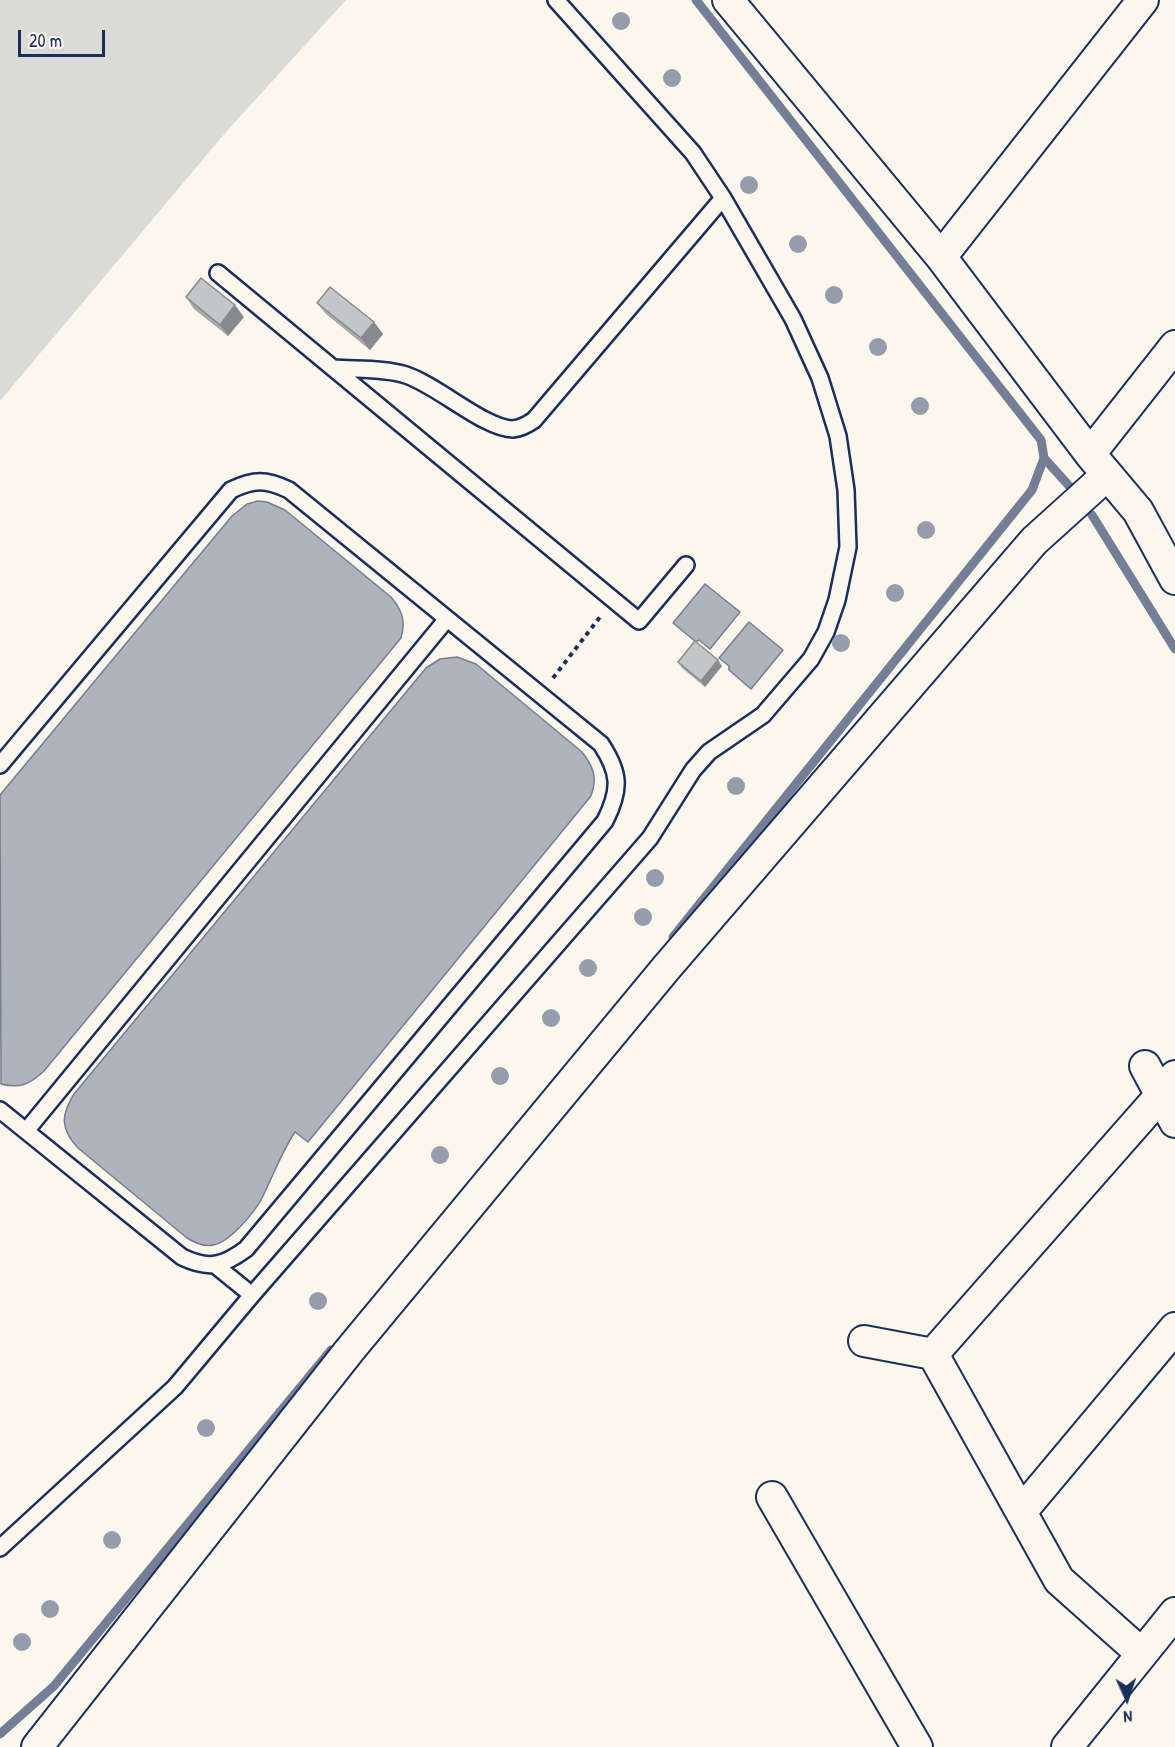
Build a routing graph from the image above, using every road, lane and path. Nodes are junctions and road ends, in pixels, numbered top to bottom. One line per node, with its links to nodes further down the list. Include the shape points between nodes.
1 (556, 0): 4 (lane, via 693,153)
2 (728, 0): 5 (street)
3 (1143, 0): 5 (street)
4 (723, 198): 8 (lane, via 525,426 515,429 495,425 405,374); 22 (lane, via 793,320 820,378 838,436 846,490 848,547 826,632 811,659 763,715 709,752 693,770 650,838)
5 (941, 257): 9 (street)
6 (218, 273): 8 (lane)
7 (1175, 345): 9 (street)
8 (333, 368): 12 (lane)
9 (1099, 464): 11 (street, via 1138,511); 31 (street, via 667,967 349,1351)
10 (686, 565): 12 (lane, via 639,621)
11 (1175, 579)
12 (613, 600): 14 (path)
13 (446, 620): 14 (lane); 15 (lane, via 289,490 274,483 245,483 231,490); 20 (lane)
14 (540, 695): 21 (lane, via 601,744 612,762 618,782 615,802 605,821 246,1249)
15 (0, 765)
16 (1145, 1066): 17 (street)
17 (1168, 1086): 19 (street); 25 (street)
18 (0, 1110): 20 (lane)
19 (1175, 1122)
20 (26, 1131): 21 (lane, via 182,1257 198,1265)
21 (215, 1265): 22 (lane)
22 (252, 1295): 28 (lane, via 175,1387)
23 (1175, 1328): 27 (street)
24 (864, 1341): 25 (street)
25 (933, 1354): 27 (street)
26 (772, 1497): 32 (street)
27 (1021, 1512): 30 (street, via 1059,1580)
28 (0, 1548)
29 (1175, 1613): 30 (street)
30 (1142, 1654): 33 (street)
31 (37, 1747)
32 (916, 1747)
33 (1067, 1747)

